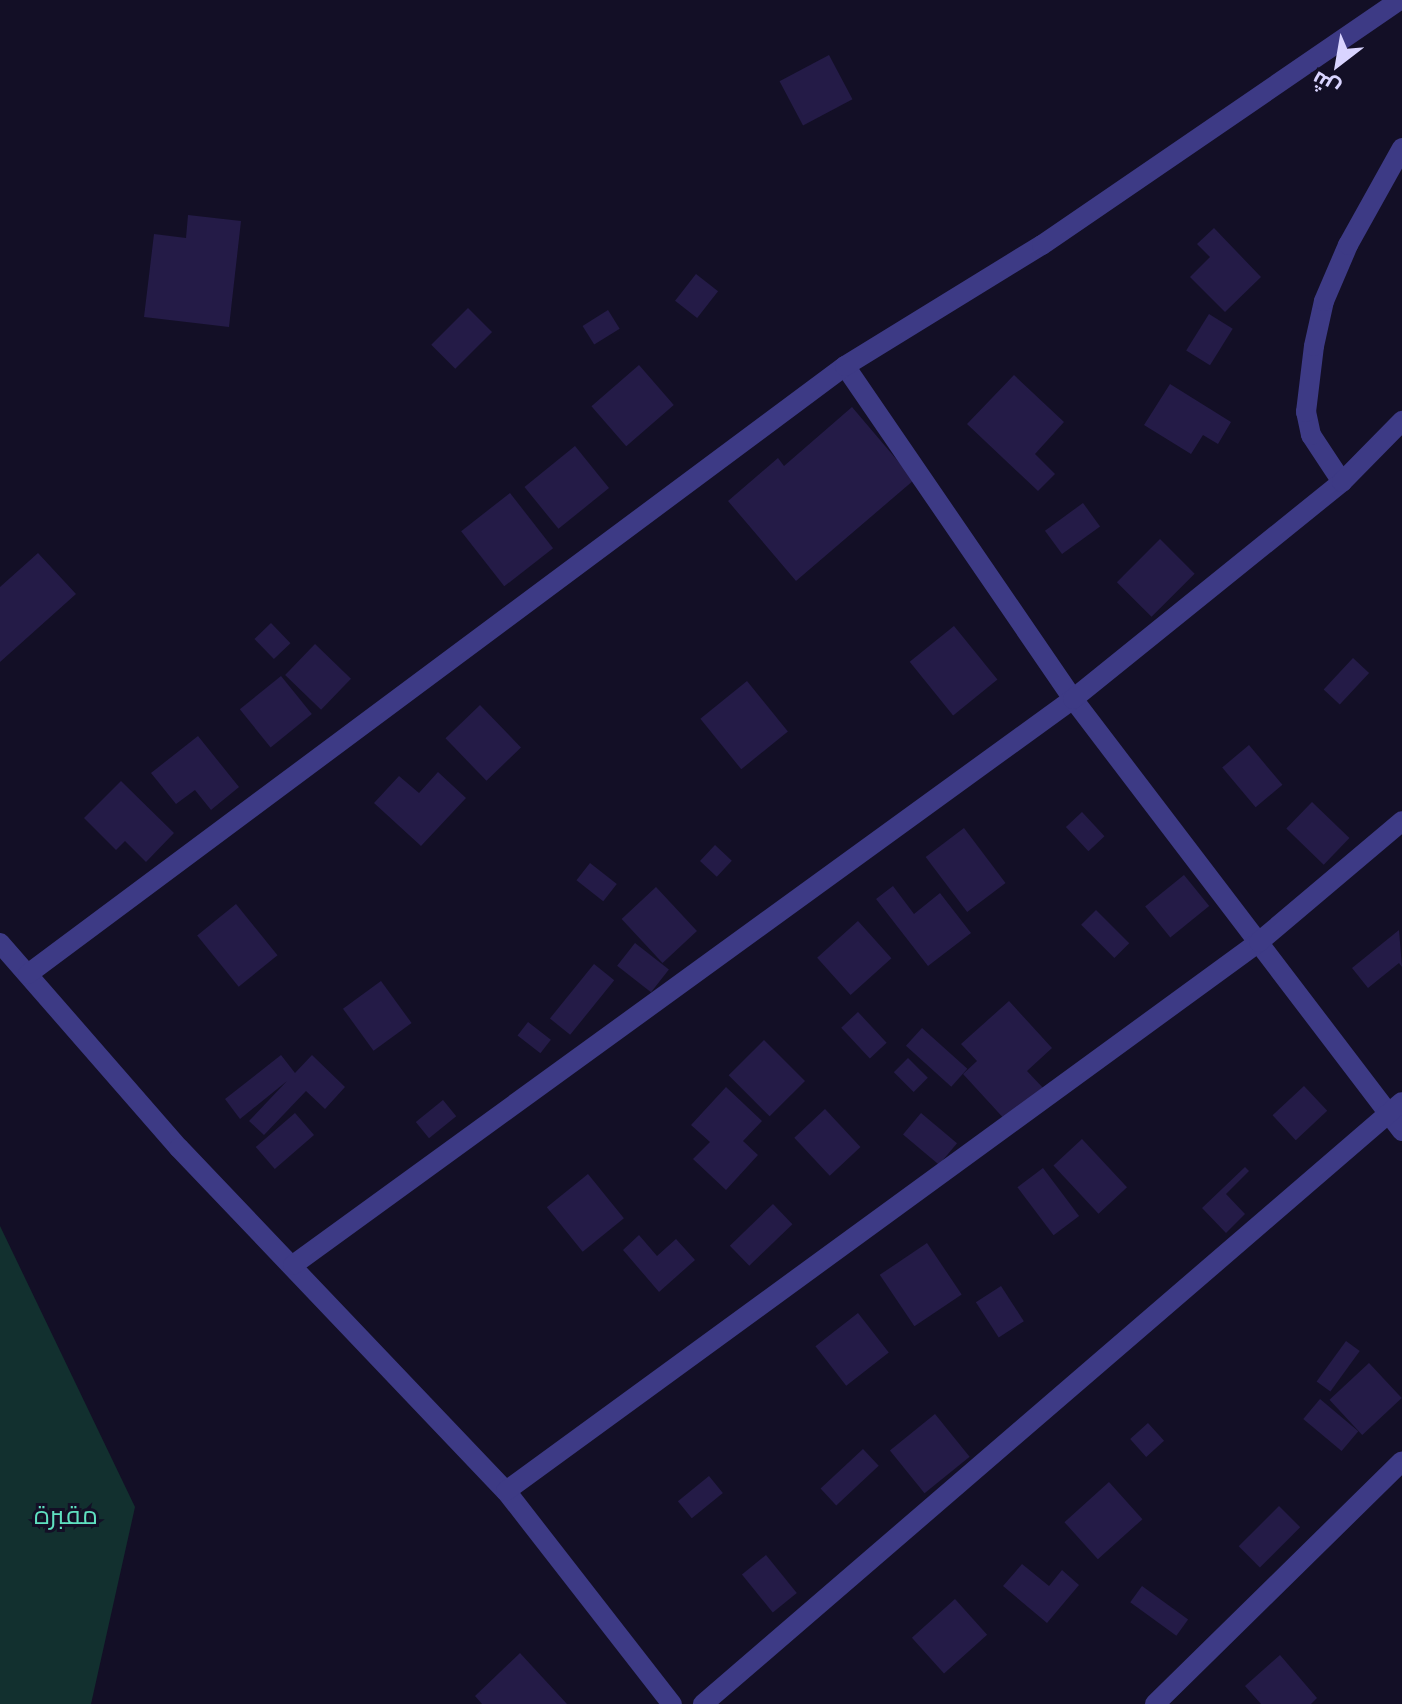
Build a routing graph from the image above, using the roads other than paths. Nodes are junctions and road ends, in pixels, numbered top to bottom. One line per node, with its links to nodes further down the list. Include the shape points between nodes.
1 (1400, 0): 3 (street, via 1042,245)
2 (1402, 148): 5 (street, via 1348,245 1324,301 1314,346 1306,412 1311,435)
3 (845, 366): 6 (street); 10 (street)
4 (1402, 421): 5 (street)
5 (1342, 482): 6 (street)
6 (1073, 699): 8 (street); 13 (street)
7 (1402, 821): 8 (street)
8 (1259, 942): 11 (street); 15 (street)
9 (0, 943): 10 (street)
10 (28, 974): 13 (street, via 179,1148)
11 (1395, 1108): 12 (street); 17 (street)
12 (1402, 1131)
13 (293, 1265): 15 (street)
14 (1402, 1461): 18 (street)
15 (506, 1491): 16 (street)
16 (672, 1704)
17 (703, 1704)
18 (1155, 1704)

